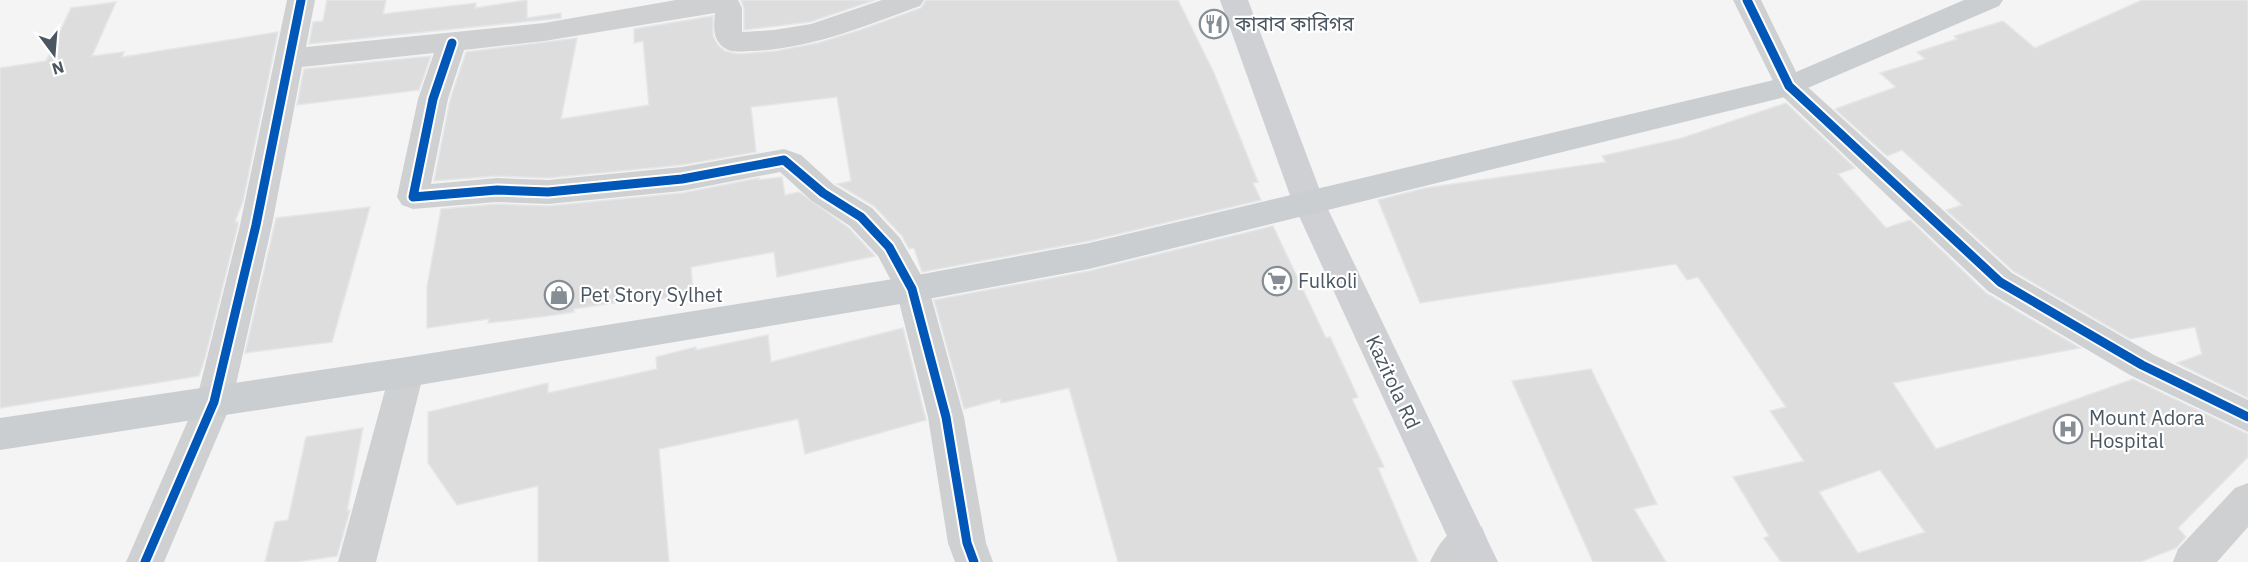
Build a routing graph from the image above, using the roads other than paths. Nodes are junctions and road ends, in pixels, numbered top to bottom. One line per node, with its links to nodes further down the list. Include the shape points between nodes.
1 (300, 0): 7 (street)
2 (910, 0): 6 (street, via 815,33 774,40 730,39 726,3 544,32)
3 (1234, 0): 9 (main road, Kazitola Rd)
4 (1748, 0): 8 (street)
5 (1989, 0): 8 (main road)
6 (452, 42): 7 (street); 10 (street, via 433,99 413,197 497,190 548,192 682,179 784,160 824,194 861,217 889,247)
7 (289, 59): 12 (street, via 256,225)
8 (1789, 86): 9 (main road); 13 (street, via 2001,282 2142,365)
9 (1308, 201): 10 (main road, via 1089,256); 16 (main road, Kazitola Rd)
10 (912, 289): 11 (main road); 19 (street, via 946,417 967,543)
11 (407, 372): 12 (main road); 18 (street)
12 (214, 402): 14 (main road); 17 (street)
13 (2248, 417)
14 (0, 434)
15 (2248, 500): 20 (street)
16 (1465, 555)
17 (145, 562)
18 (357, 562)
19 (974, 562)
20 (2192, 562)

